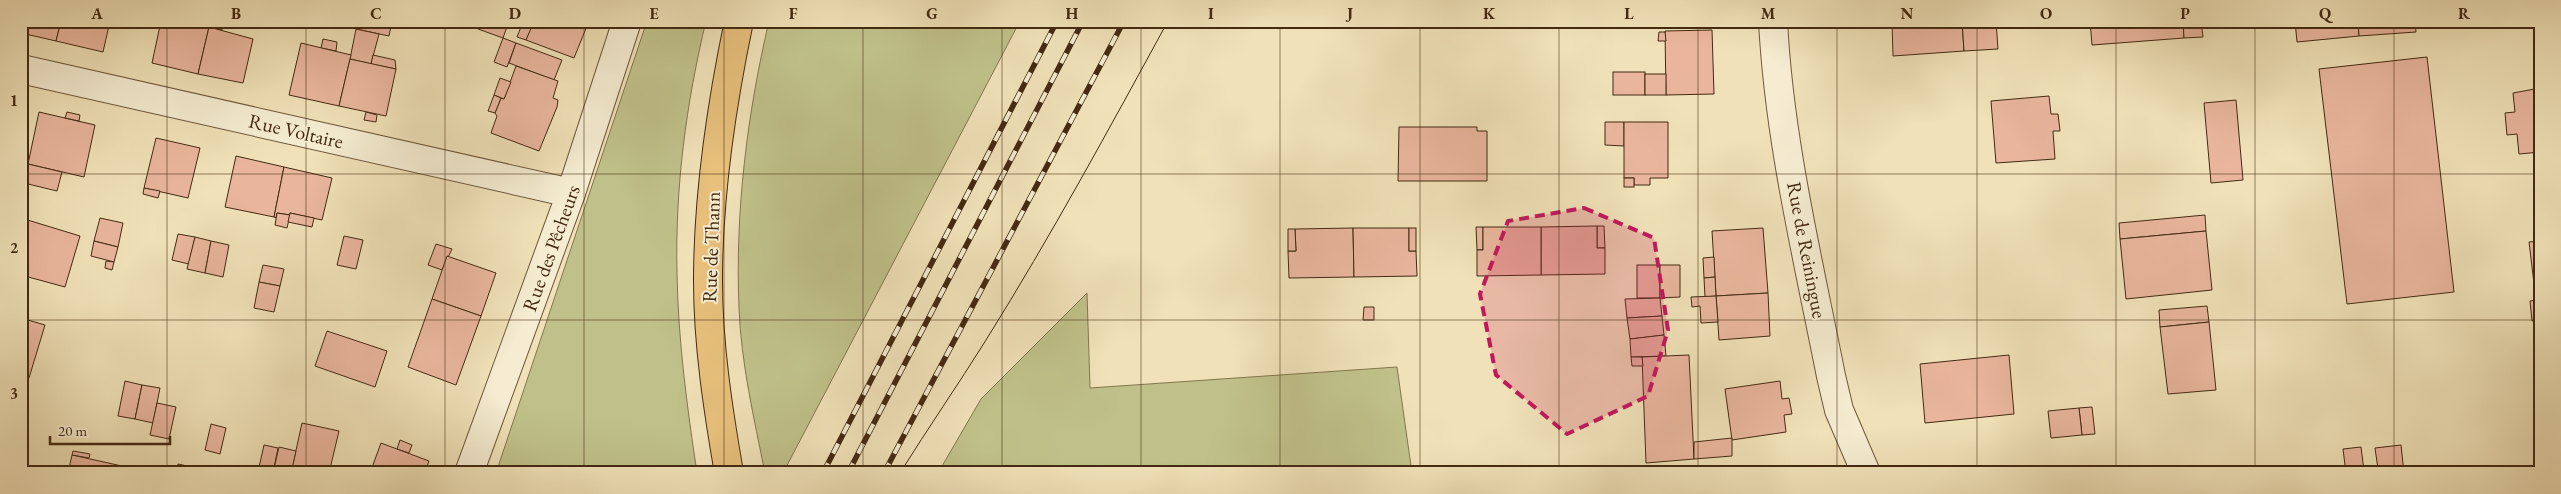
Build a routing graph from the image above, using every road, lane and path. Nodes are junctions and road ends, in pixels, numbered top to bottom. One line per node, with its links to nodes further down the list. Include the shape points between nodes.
1 (627, 21): 5 (street, Rue des Pêcheurs)
2 (739, 21): 7 (main road, Rue de Thann, via 716,152 708,280 714,374)
3 (1774, 21): 8 (street, Rue de Reiningue, via 1777,76 1786,138 1831,376 1839,410)
4 (21, 69): 5 (street, Rue Voltaire)
5 (571, 193): 6 (street, Rue des Pêcheurs)
6 (469, 473)
7 (729, 473)
8 (1866, 473)

